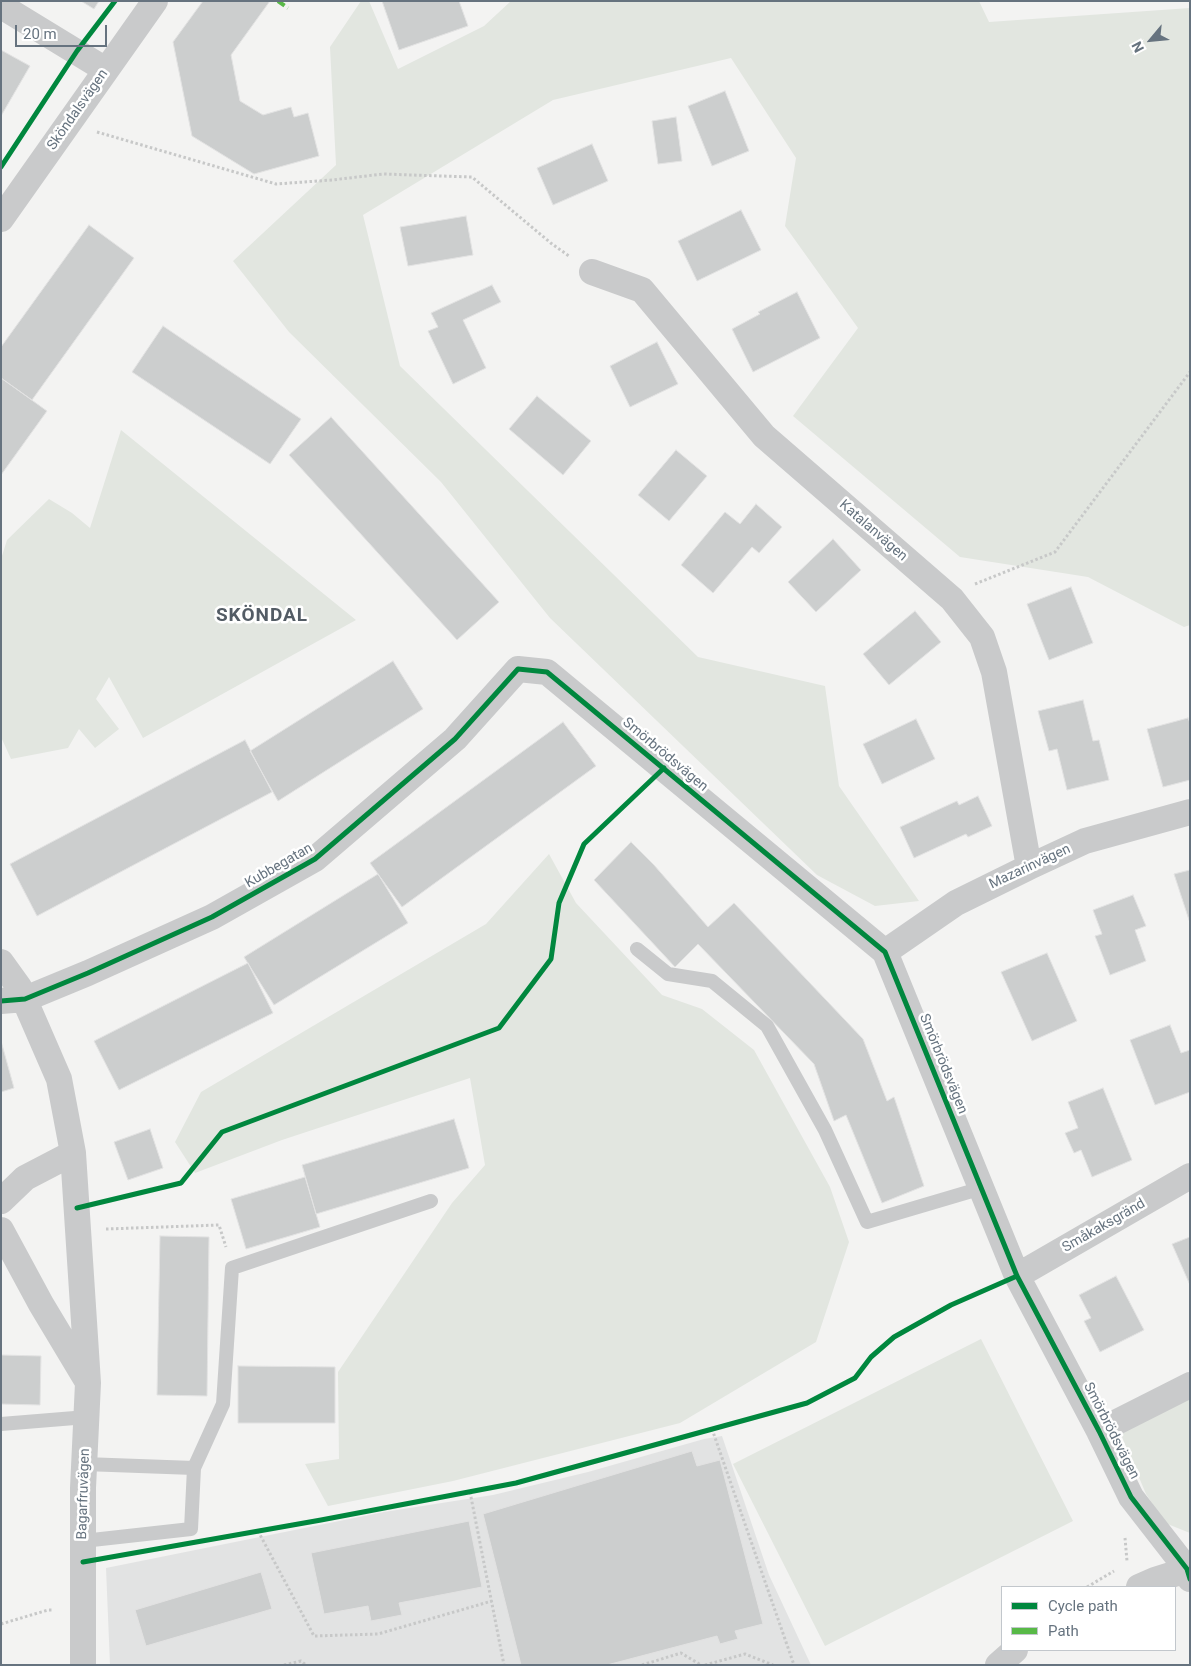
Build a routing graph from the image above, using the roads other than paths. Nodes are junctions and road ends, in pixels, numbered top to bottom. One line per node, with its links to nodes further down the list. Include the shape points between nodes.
1 (155, 1): 3 (street, Sköndalsvägen)
2 (1, 6): 3 (street)
3 (106, 70): 4 (street, Sköndalsvägen)
4 (1, 219)
5 (592, 272): 8 (street, Katalanvägen, via 642,290 764,436 952,599 982,636 994,672)
6 (547, 672): 10 (street, Smörbrödsvägen); 12 (street, Kubbegatan, via 518,669 454,739 315,859 212,917 88,972)
7 (1190, 812): 8 (street, Mazarinvägen, via 1085,842)
8 (1029, 867): 10 (street, Mazarinvägen, via 956,903)
9 (637, 950): 15 (lane, via 668,974 712,981 767,1026 825,1130 867,1222)
10 (885, 952): 15 (street, Smörbrödsvägen)
11 (1, 962): 12 (street, Bagarfruvägen, via 19,986)
12 (13, 1000): 13 (street, Bagarfruvägen, via 60,1079)
13 (73, 1153): 16 (street, via 25,1178); 20 (street, Bagarfruvägen)
14 (1190, 1176): 19 (street, Småkaksgränd)
15 (982, 1188): 19 (street, Smörbrödsvägen)
16 (1, 1201)
17 (431, 1201): 26 (lane, via 232,1268 223,1404)
18 (1, 1230): 20 (street, via 40,1304)
19 (1017, 1276): 24 (street, Smörbrödsvägen)
20 (88, 1383): 22 (street, Bagarfruvägen)
21 (1190, 1384): 24 (street)
22 (87, 1417): 23 (lane); 25 (street, Bagarfruvägen)
23 (1, 1424)
24 (1099, 1431): 28 (street, Smörbrödsvägen, via 1131,1497)
25 (84, 1464): 26 (lane); 27 (street, Bagarfruvägen)
26 (194, 1468): 27 (lane, via 191,1529)
27 (83, 1541): 31 (street, Bagarfruvägen)
28 (1189, 1572): 29 (street)
29 (1141, 1586)
30 (1014, 1651): 32 (street)
31 (83, 1665)
32 (998, 1665)

